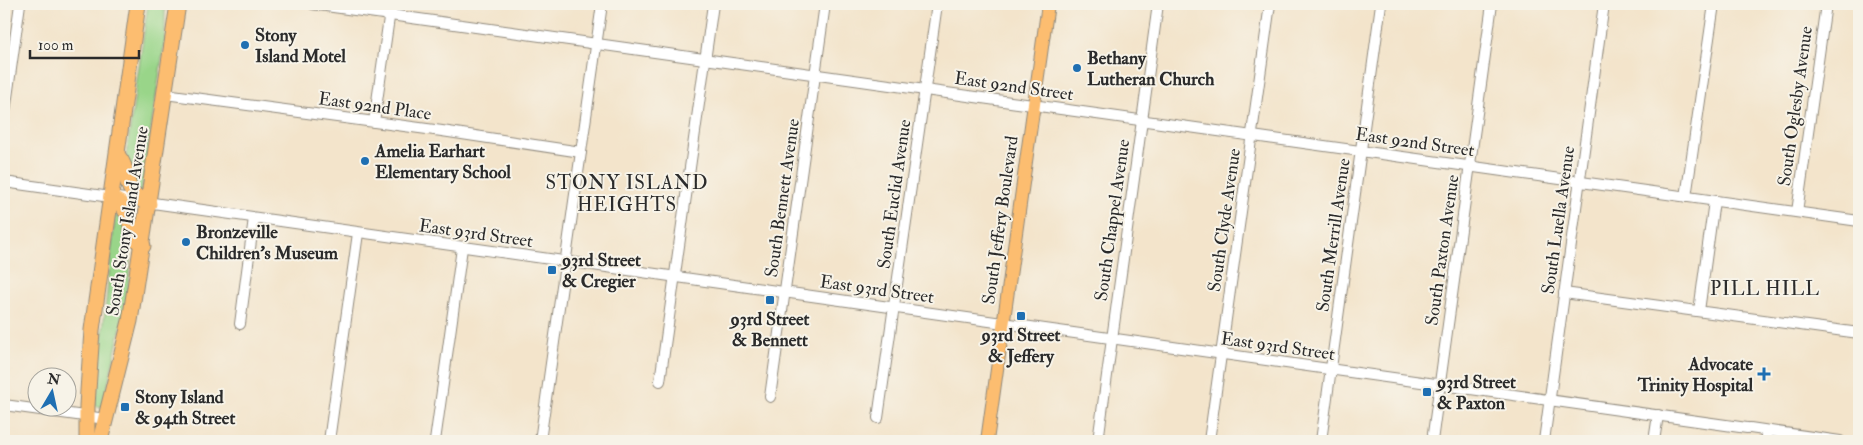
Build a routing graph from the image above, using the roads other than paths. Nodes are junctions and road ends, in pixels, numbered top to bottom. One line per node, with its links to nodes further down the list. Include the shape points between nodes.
1 (20, 4): 24 (street)
2 (138, 4): 30 (highway, South Stony Island Avenue)
3 (178, 4): 22 (highway, South Stony Island Avenue)
4 (312, 4): 17 (street, East 92nd Street)
5 (602, 4): 18 (street)
6 (713, 4): 19 (street)
7 (825, 4): 20 (street, South Bennett Avenue)
8 (937, 4): 21 (street, South Euclid Avenue)
9 (1048, 4): 23 (main road, South Jeffery Boulevard)
10 (1158, 4): 25 (street, South Chappel Avenue)
11 (1270, 4): 27 (street, South Clyde Avenue)
12 (1381, 4): 28 (street, South Merrill Avenue)
13 (1492, 4): 31 (street, South Paxton Avenue)
14 (1604, 4): 33 (street, South Luella Avenue)
15 (1714, 4): 34 (street)
16 (1826, 4): 38 (street, South Oglesby Avenue)
17 (390, 9): 18 (street, East 92nd Street); 26 (street)
18 (596, 44): 19 (street, East 92nd Street); 29 (street)
19 (705, 59): 20 (street, East 92nd Street); 45 (street)
20 (816, 74): 21 (street, East 92nd Street); 46 (street, South Bennett Avenue)
21 (925, 90): 23 (street, East 92nd Street); 48 (street, South Euclid Avenue)
22 (165, 94): 26 (street, East 92nd Place); 37 (highway, South Stony Island Avenue)
23 (1034, 105): 25 (street, East 92nd Street); 50 (main road, South Jeffery Boulevard)
24 (4, 119)
25 (1142, 120): 27 (street, East 92nd Street); 53 (street, South Chappel Avenue)
26 (374, 122): 29 (street, East 92nd Place)
27 (1252, 136): 28 (street, East 92nd Street); 54 (street, South Clyde Avenue)
28 (1361, 151): 31 (street, East 92nd Street); 55 (street, South Merrill Avenue)
29 (581, 152): 44 (street)
30 (117, 154): 35 (highway, South Stony Island Avenue); 37 (highway, via 123,162 133,193)
31 (1470, 166): 33 (street, East 92nd Street); 57 (street, South Paxton Avenue)
32 (4, 182): 35 (street, East 93rd Street)
33 (1580, 182): 34 (street, East 92nd Street); 47 (street, South Luella Avenue)
34 (1686, 197): 36 (street, East 92nd Street)
35 (110, 198): 37 (street, East 93rd Street); 42 (highway, via 125,210 133,236); 61 (highway, South Stony Island Avenue, via 92,330)
36 (1714, 201): 38 (street, East 92nd Street); 49 (street)
37 (149, 204): 39 (street, East 93rd Street); 42 (highway, South Stony Island Avenue)
38 (1796, 212): 40 (street, East 92nd Street)
39 (254, 218): 41 (street, East 93rd Street); 51 (street)
40 (1859, 221)
41 (358, 233): 43 (street, East 93rd Street); 68 (street)
42 (143, 246): 64 (highway, South Stony Island Avenue, via 130,324)
43 (462, 248): 44 (street, East 93rd Street); 69 (street)
44 (566, 262): 45 (street, East 93rd Street); 70 (street)
45 (675, 277): 46 (street, East 93rd Street); 56 (street)
46 (785, 293): 48 (street, East 93rd Street); 58 (street, South Bennett Avenue)
47 (1564, 293): 49 (street); 59 (street, South Luella Avenue)
48 (894, 308): 50 (street, East 93rd Street); 63 (street, South Euclid Avenue)
49 (1699, 311): 52 (street)
50 (1003, 323): 53 (street, East 93rd Street); 71 (main road, South Jeffery Boulevard)
51 (240, 324)
52 (1859, 333)
53 (1112, 339): 54 (street, East 93rd Street); 72 (street, South Chappel Avenue)
54 (1221, 354): 55 (street, East 93rd Street); 73 (street, South Clyde Avenue)
55 (1331, 369): 57 (street, East 93rd Street); 74 (street, South Merrill Avenue)
56 (660, 381)
57 (1440, 385): 59 (street, East 93rd Street); 75 (street, South Paxton Avenue)
58 (770, 397)
59 (1550, 400): 62 (street, East 93rd Street); 76 (street, South Luella Avenue)
60 (4, 405): 61 (street)
61 (86, 416): 64 (street); 66 (highway, South Stony Island Avenue)
62 (1658, 416): 65 (street, East 93rd Street, via 1748,428); 77 (street)
63 (878, 418)
64 (106, 419): 67 (highway, South Stony Island Avenue)
65 (1766, 436): 78 (street, East 93rd Street)
66 (86, 441)
67 (100, 441)
68 (329, 441)
69 (435, 441)
70 (540, 441)
71 (987, 441)
72 (1098, 441)
73 (1209, 441)
74 (1321, 441)
75 (1432, 441)
76 (1544, 441)
77 (1654, 441)
78 (1840, 441)

